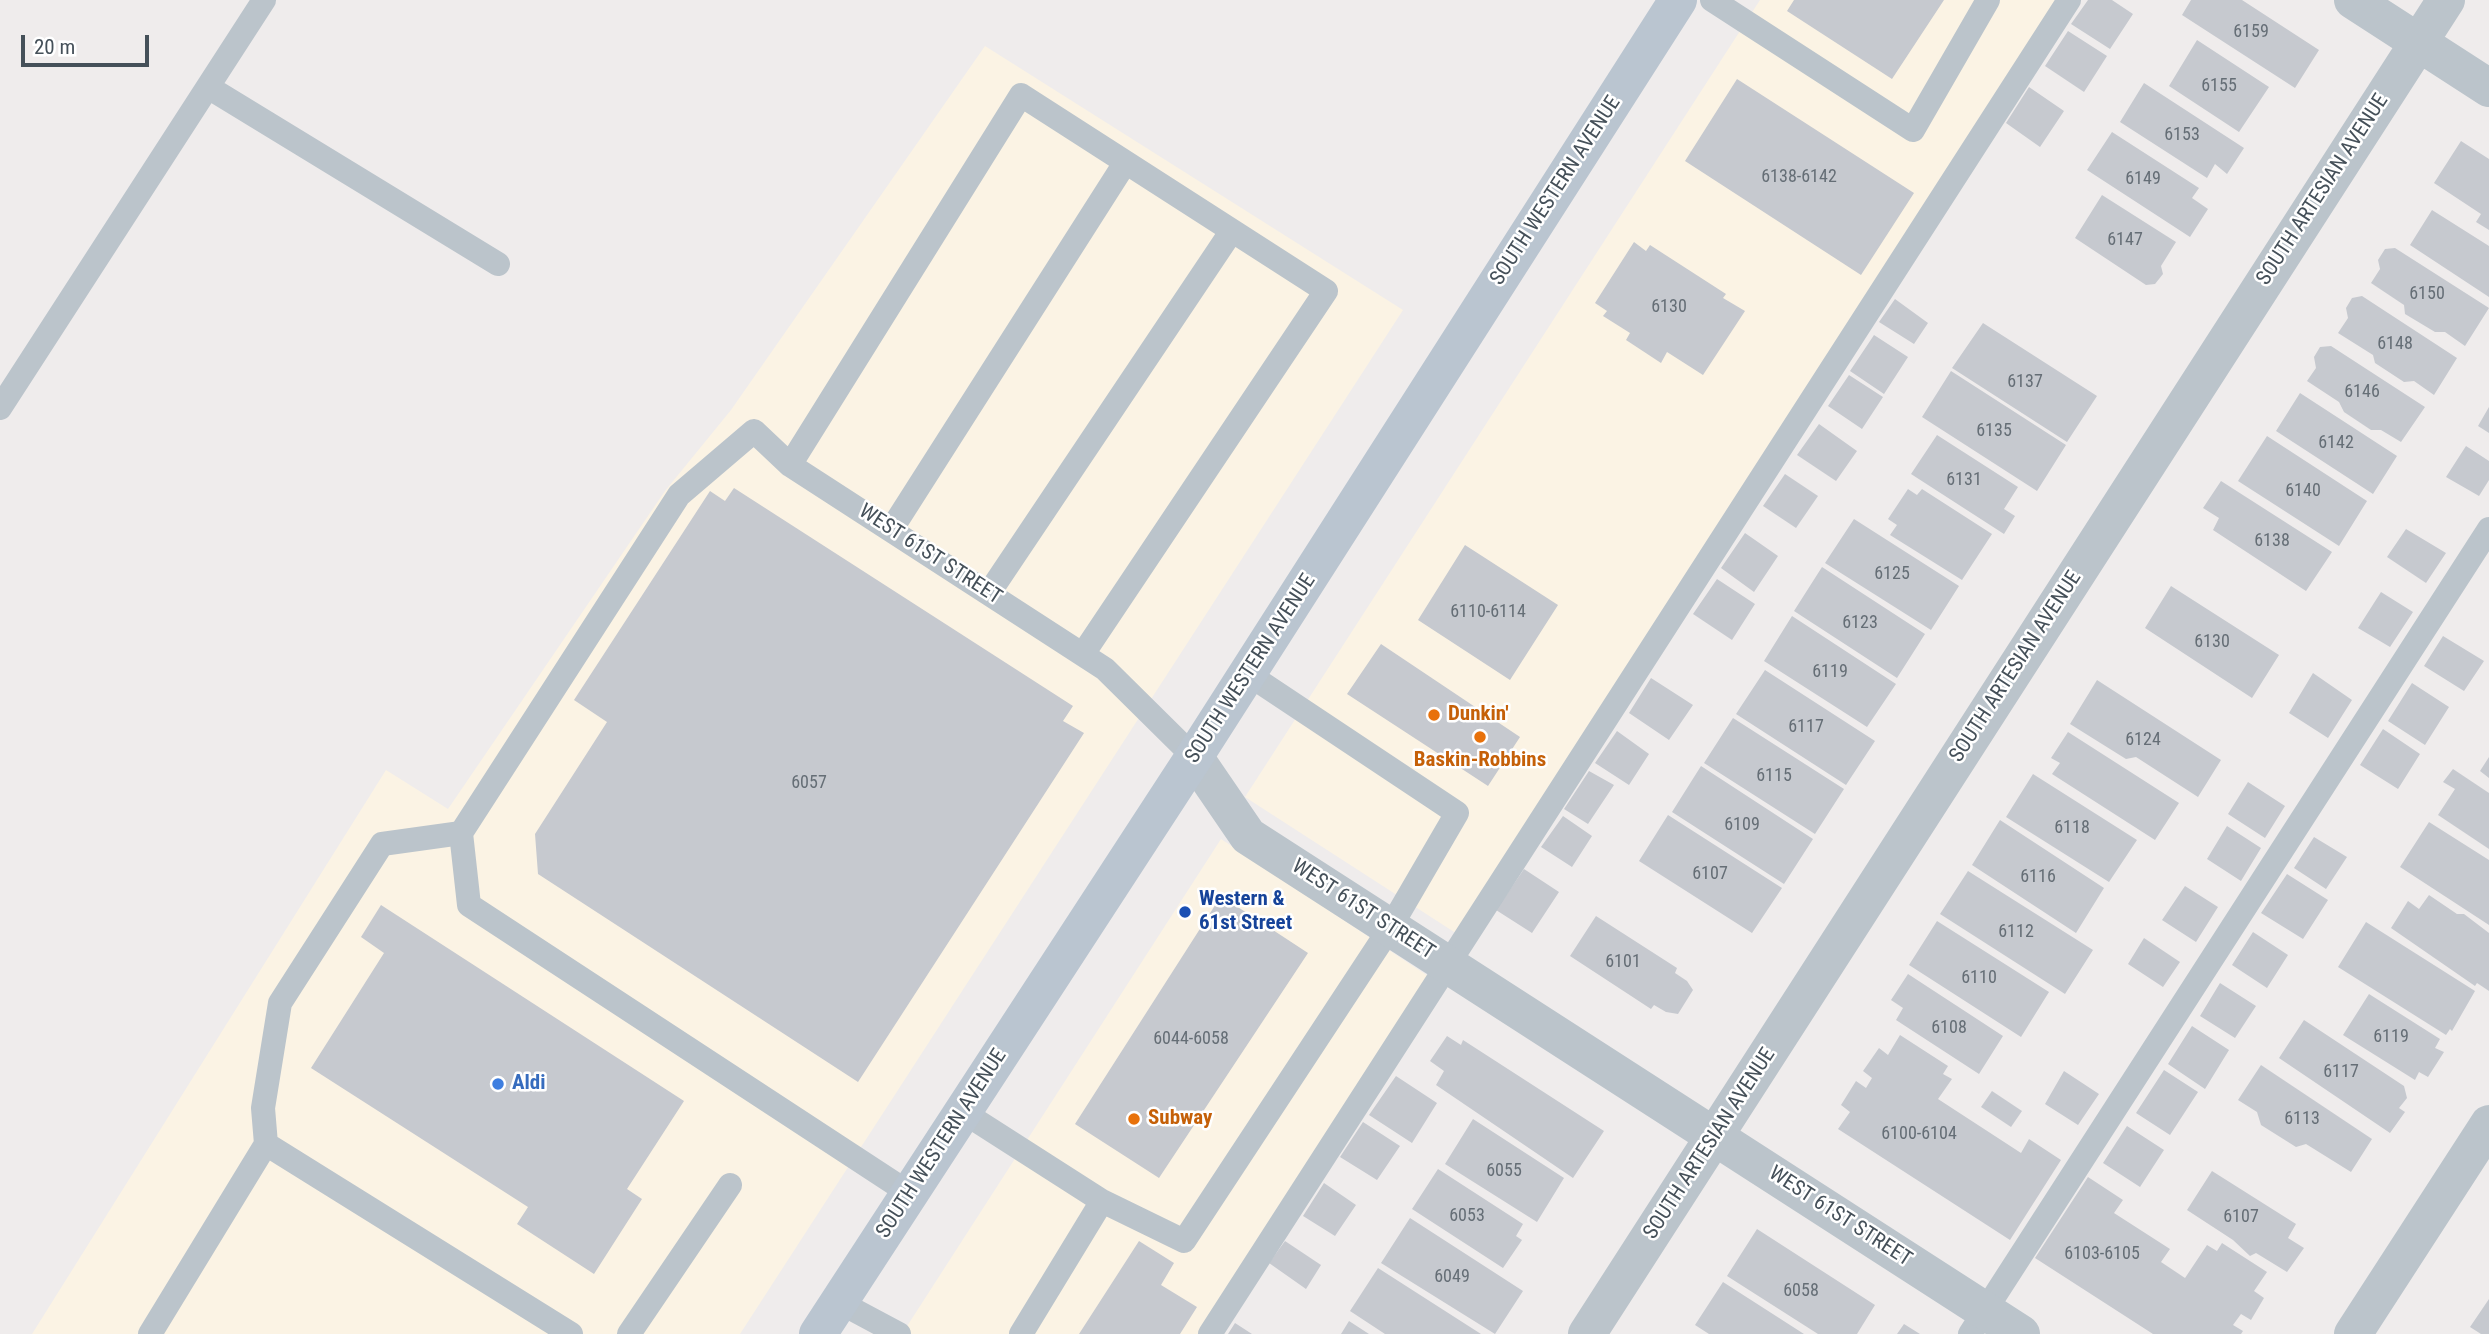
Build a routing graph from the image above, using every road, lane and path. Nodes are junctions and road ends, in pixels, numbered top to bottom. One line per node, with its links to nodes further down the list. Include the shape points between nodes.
1 (264, 0): 9 (lane)
2 (1678, 0): 20 (main road, SOUTH WESTERN AVENUE)
3 (1712, 0): 4 (lane, via 1913,130)
4 (1988, 0)
5 (2069, 0): 24 (lane)
6 (2353, 0): 8 (street)
7 (2446, 0): 8 (street, SOUTH ARTESIAN AVENUE)
8 (2418, 43): 10 (street); 27 (street, SOUTH ARTESIAN AVENUE)
9 (208, 87): 13 (lane); 14 (lane)
10 (2489, 88)
11 (1125, 163): 12 (lane); 15 (lane, via 1021,95); 17 (lane)
12 (1231, 232): 18 (lane); 19 (lane, via 1326,291)
13 (498, 264)
14 (0, 408)
15 (790, 465): 17 (lane, WEST 61ST STREET); 22 (lane, WEST 61ST STREET, via 754,431 679,495)
16 (2489, 529): 33 (lane)
17 (891, 530): 18 (lane, WEST 61ST STREET)
18 (989, 593): 19 (lane, WEST 61ST STREET)
19 (1083, 654): 21 (lane, WEST 61ST STREET)
20 (1248, 674): 21 (main road, SOUTH WESTERN AVENUE); 23 (lane, via 1457,813)
21 (1194, 757): 23 (street, WEST 61ST STREET, via 1248,836); 25 (main road, SOUTH WESTERN AVENUE)
22 (461, 833): 28 (lane, via 382,844 280,1003 263,1108); 30 (lane, via 469,905)
23 (1390, 928): 24 (street, WEST 61ST STREET); 31 (lane, via 1184,1241)
24 (1449, 965): 27 (street, WEST 61ST STREET); 40 (lane)
25 (962, 1112): 30 (main road, SOUTH WESTERN AVENUE); 31 (lane)
26 (2489, 1124): 43 (street)
27 (1714, 1137): 33 (street, WEST 61ST STREET); 41 (street, SOUTH ARTESIAN AVENUE)
28 (266, 1144): 34 (lane); 35 (lane)
29 (730, 1185): 36 (lane)
30 (909, 1194): 32 (main road, SOUTH WESTERN AVENUE)
31 (1102, 1201): 39 (lane)
32 (839, 1302): 37 (main road, SOUTH WESTERN AVENUE); 38 (lane)
33 (1977, 1322): 42 (street, WEST 61ST STREET)
34 (150, 1334)
35 (571, 1334)
36 (629, 1334)
37 (818, 1334)
38 (899, 1334)
39 (1021, 1334)
40 (1210, 1334)
41 (1587, 1334)
42 (2021, 1334)
43 (2353, 1334)

